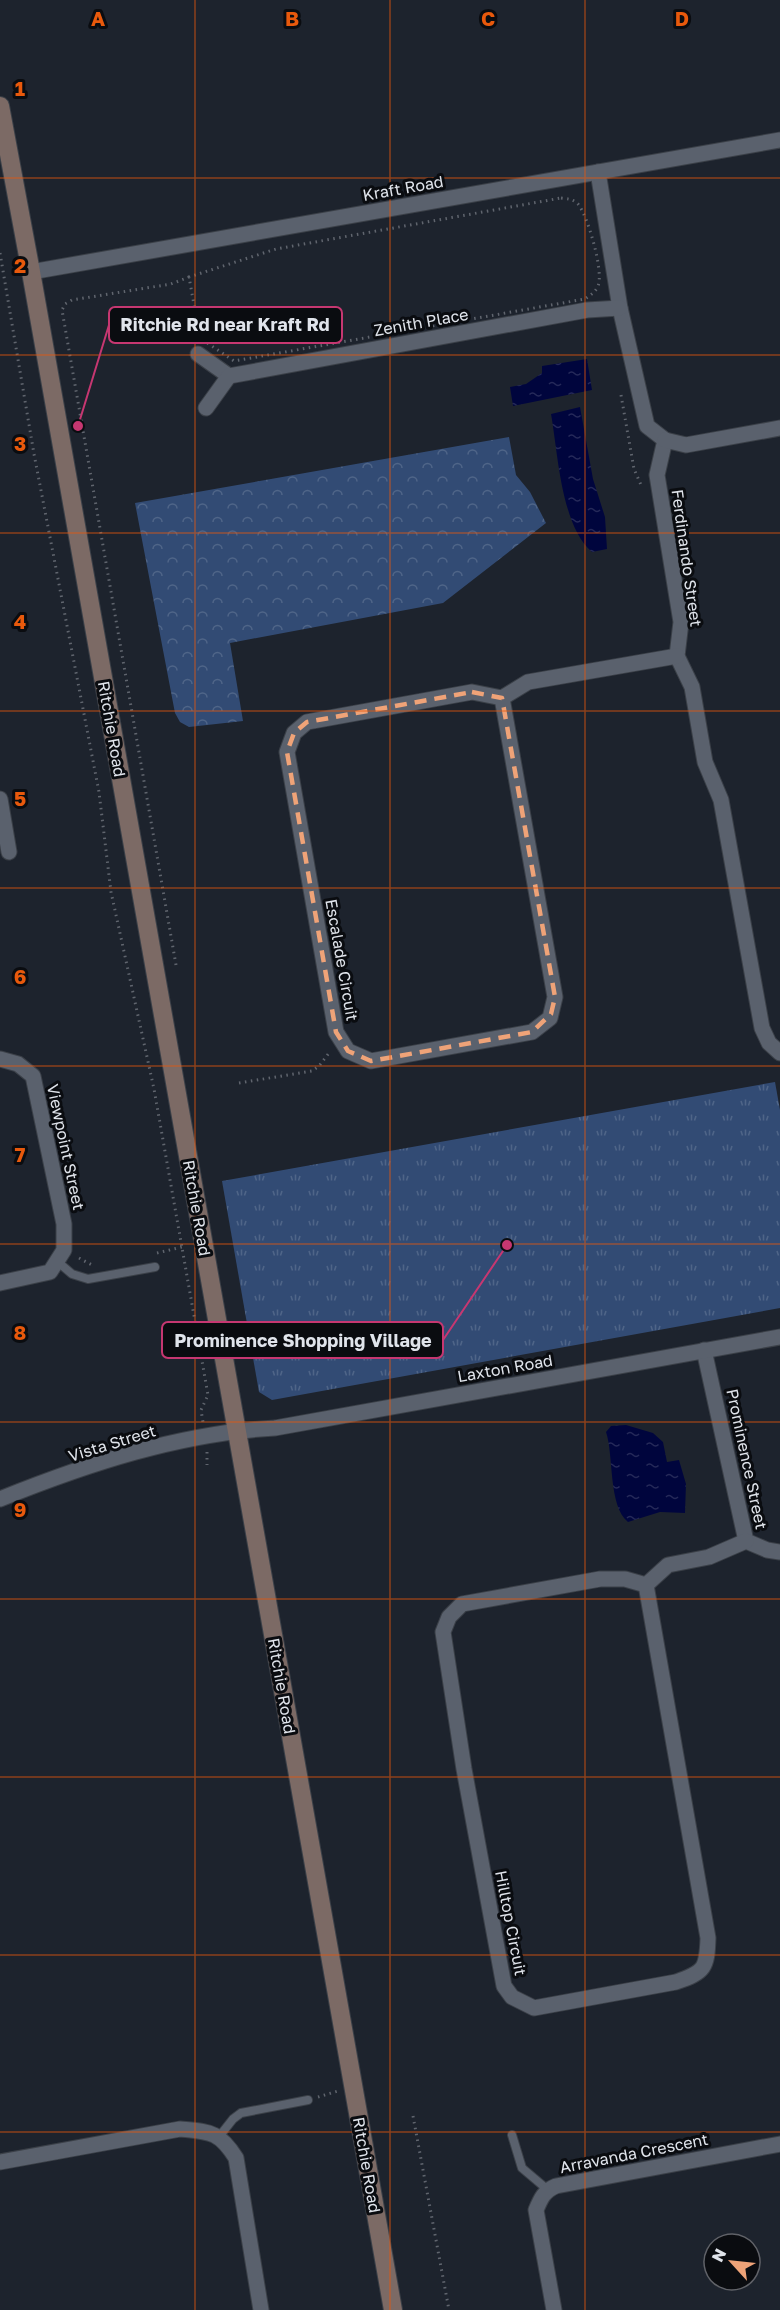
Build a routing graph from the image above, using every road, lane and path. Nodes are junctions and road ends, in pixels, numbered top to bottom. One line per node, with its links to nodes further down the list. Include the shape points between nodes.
1 (0, 106): 5 (street, Ritchie Road)
2 (780, 140): 3 (street, Kraft Road)
3 (598, 172): 5 (street, Kraft Road); 7 (street)
4 (0, 253): 24 (path, via 99,792 111,892)
5 (31, 272): 32 (street, Ritchie Road)
6 (189, 277): 6 (path, via 276,249 561,198 577,203 583,213 600,275 594,293 585,299 234,361 200,338); 19 (path, via 171,284 72,300 62,310)
7 (620, 308): 9 (street, Zenith Place, via 587,310); 13 (street, via 647,426)
8 (198, 354): 9 (street)
9 (229, 376): 11 (street)
10 (620, 390): 14 (path, via 634,469)
11 (206, 408)
12 (780, 428): 13 (street, via 686,445)
13 (665, 440): 15 (street, Ferdinando Street, via 657,475 681,622)
14 (643, 492)
15 (678, 656): 16 (street, via 528,682); 20 (street, Ferdinando Street, via 692,687 705,762 721,800 762,1028 769,1043)
16 (502, 698): 16 (street, Escalade Circuit, via 472,692 307,722 293,736 287,752 336,1032 348,1051 371,1061 532,1032 550,1018 555,997)
17 (0, 799): 18 (street)
18 (9, 852)
19 (176, 965)
20 (780, 1053)
21 (334, 1056): 23 (path, via 330,1052 312,1071)
22 (0, 1059): 26 (street, Viewpoint Street, via 18,1064 33,1076 64,1224)
23 (239, 1083)
24 (183, 1247): 25 (path); 33 (path, via 208,1395 201,1410)
25 (149, 1255)
26 (61, 1256): 27 (path); 28 (lane, via 72,1274 88,1280); 29 (street, via 50,1272)
27 (93, 1266)
28 (155, 1267)
29 (0, 1283)
30 (780, 1337): 31 (street, Laxton Road)
31 (704, 1350): 32 (street, Laxton Road, via 274,1428); 36 (street, Prominence Street)
32 (237, 1430): 33 (street, Vista Street); 48 (street, Ritchie Road)
33 (206, 1436): 34 (path); 35 (street, Vista Street, via 124,1455)
34 (207, 1465)
35 (0, 1499)
36 (746, 1541): 37 (street, Prominence Street); 38 (street, via 709,1557 668,1565)
37 (780, 1552)
38 (646, 1585): 38 (street, Hilltop Circuit, via 708,1938 708,1960 697,1974 676,1982 534,2008 512,1997 504,1986 443,1632 449,1617 462,1604 600,1579 625,1579)
39 (338, 2091): 40 (path)
40 (308, 2100): 43 (lane, via 241,2113)
41 (413, 2116): 49 (path)
42 (512, 2135): 46 (lane, via 522,2168)
43 (218, 2138): 45 (street, via 209,2132 180,2129); 47 (street, via 225,2141 236,2158)
44 (780, 2144): 46 (street, Arravanda Crescent)
45 (0, 2162)
46 (548, 2190): 50 (street, Arravanda Crescent, via 536,2210)
47 (261, 2310)
48 (393, 2310)
49 (449, 2310)
50 (554, 2310)

